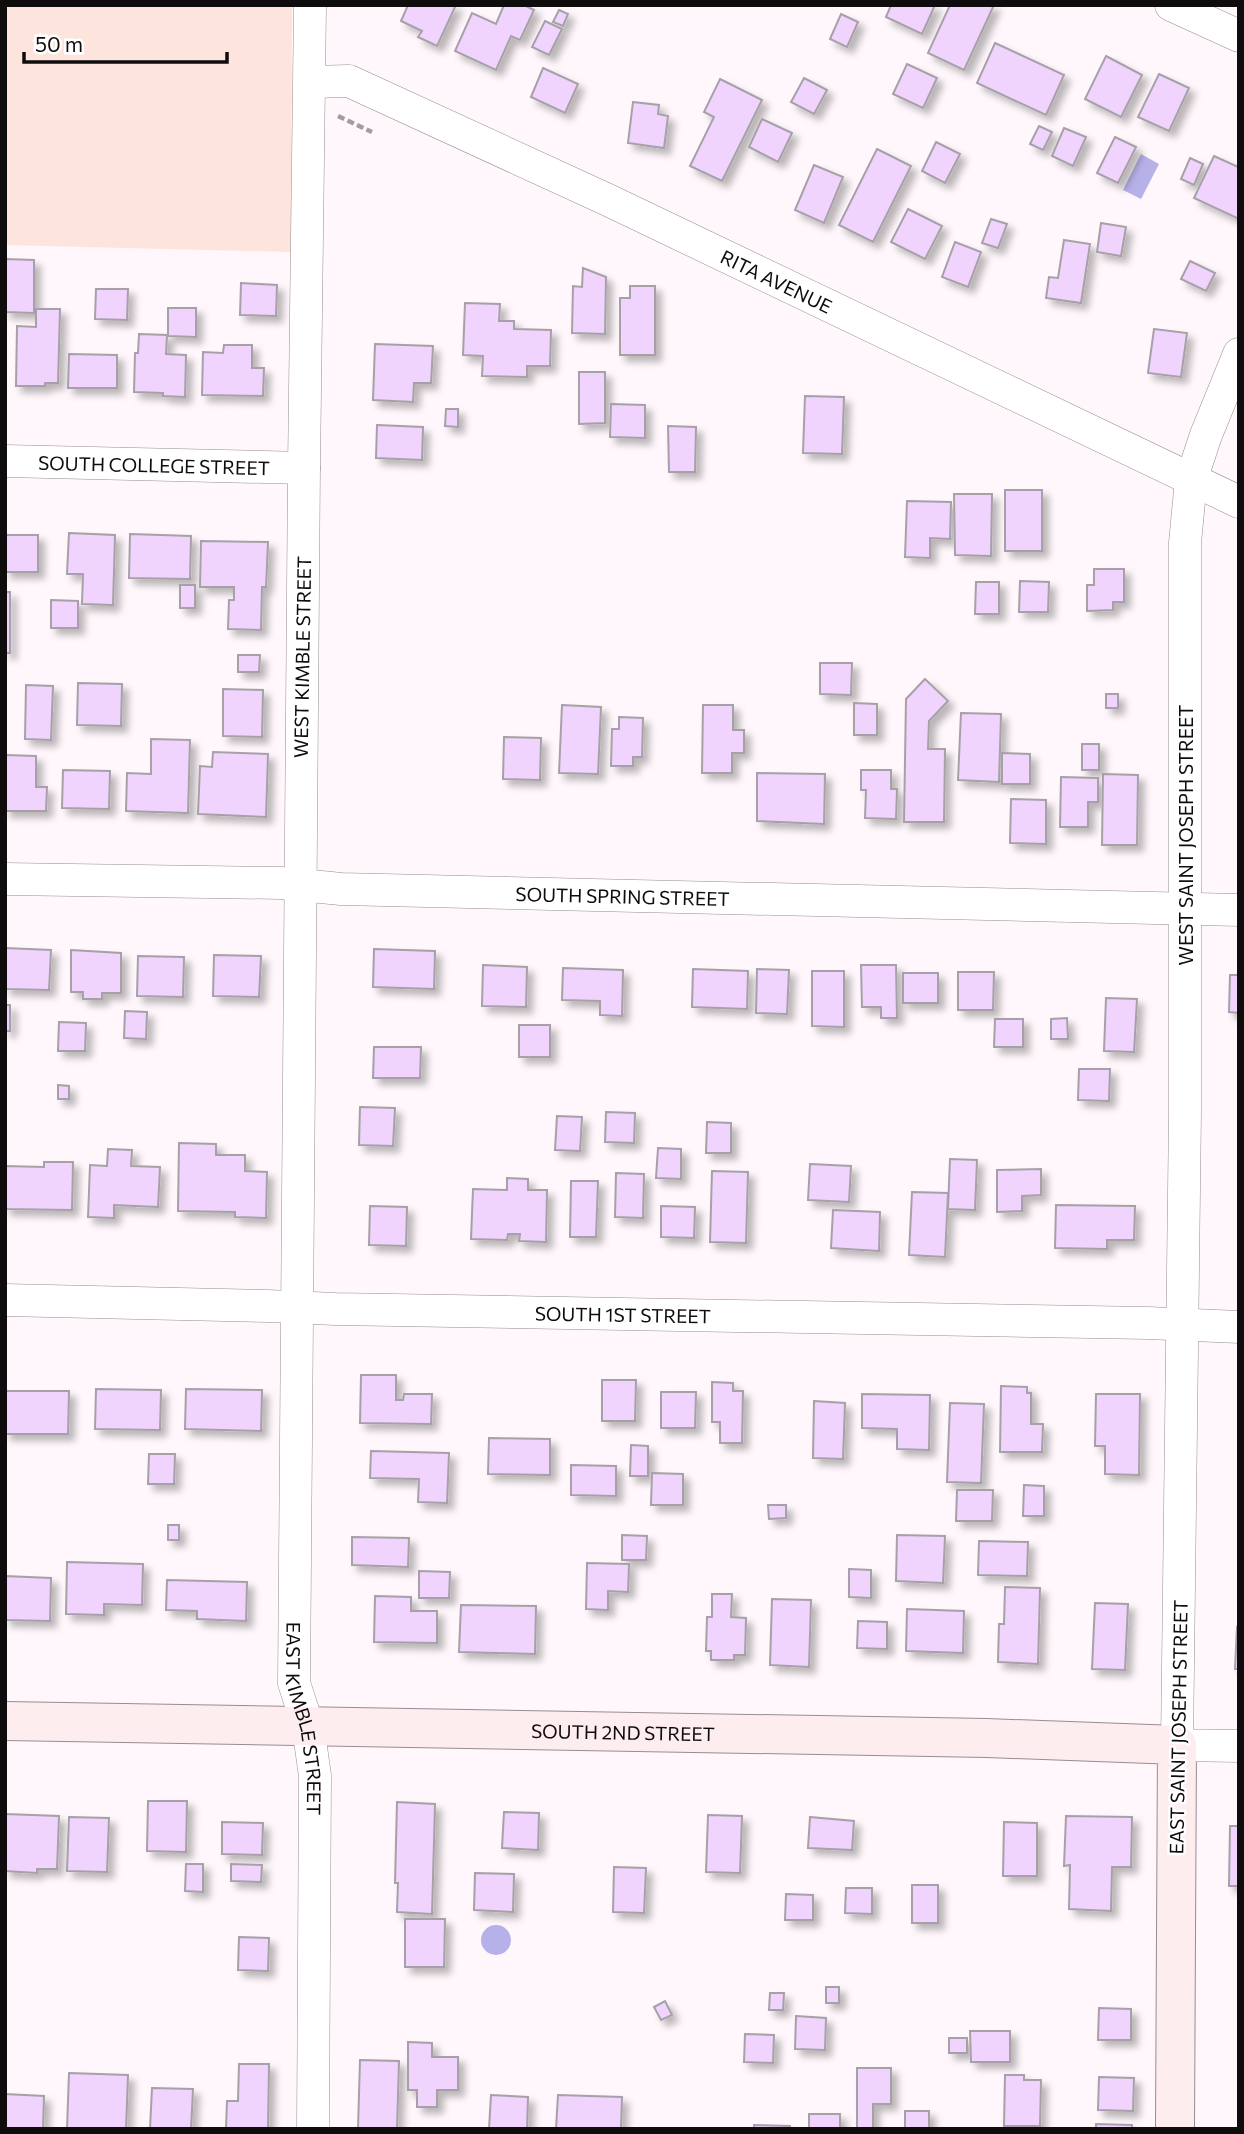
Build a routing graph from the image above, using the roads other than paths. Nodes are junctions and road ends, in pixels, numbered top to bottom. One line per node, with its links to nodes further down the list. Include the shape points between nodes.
1 (310, 5): 4 (street, WEST KIMBLE STREET)
2 (1171, 5): 3 (street)
3 (1239, 36)
4 (310, 82): 7 (street, WEST KIMBLE STREET); 8 (street, RITA AVENUE, via 349,81 620,205)
5 (1239, 354): 8 (street, WEST SAINT JOSEPH STREET)
6 (5, 461): 7 (street, SOUTH COLLEGE STREET)
7 (304, 468): 11 (street, WEST KIMBLE STREET)
8 (1191, 480): 9 (street, RITA AVENUE); 12 (street, WEST SAINT JOSEPH STREET, via 1185,543)
9 (1239, 502)
10 (5, 879): 11 (street, SOUTH SPRING STREET)
11 (300, 886): 12 (street, SOUTH SPRING STREET); 15 (street, WEST KIMBLE STREET)
12 (1185, 908): 13 (street, SOUTH SPRING STREET); 16 (street, WEST SAINT JOSEPH STREET)
13 (1239, 910)
14 (5, 1300): 15 (street, SOUTH 1ST STREET)
15 (298, 1308): 16 (street, SOUTH 1ST STREET); 19 (street, EAST KIMBLE STREET, via 294,1683)
16 (1182, 1326): 17 (street, SOUTH 1ST STREET); 20 (street, EAST SAINT JOSEPH STREET)
17 (1239, 1327)
18 (5, 1721): 19 (street, SOUTH 2ND STREET)
19 (307, 1726): 20 (street, SOUTH 2ND STREET); 22 (street, EAST KIMBLE STREET, via 315,1776)
20 (1177, 1745): 21 (street, SOUTH 2ND STREET); 23 (street, EAST SAINT JOSEPH STREET)
21 (1239, 1746)
22 (313, 2129)
23 (1175, 2129)

